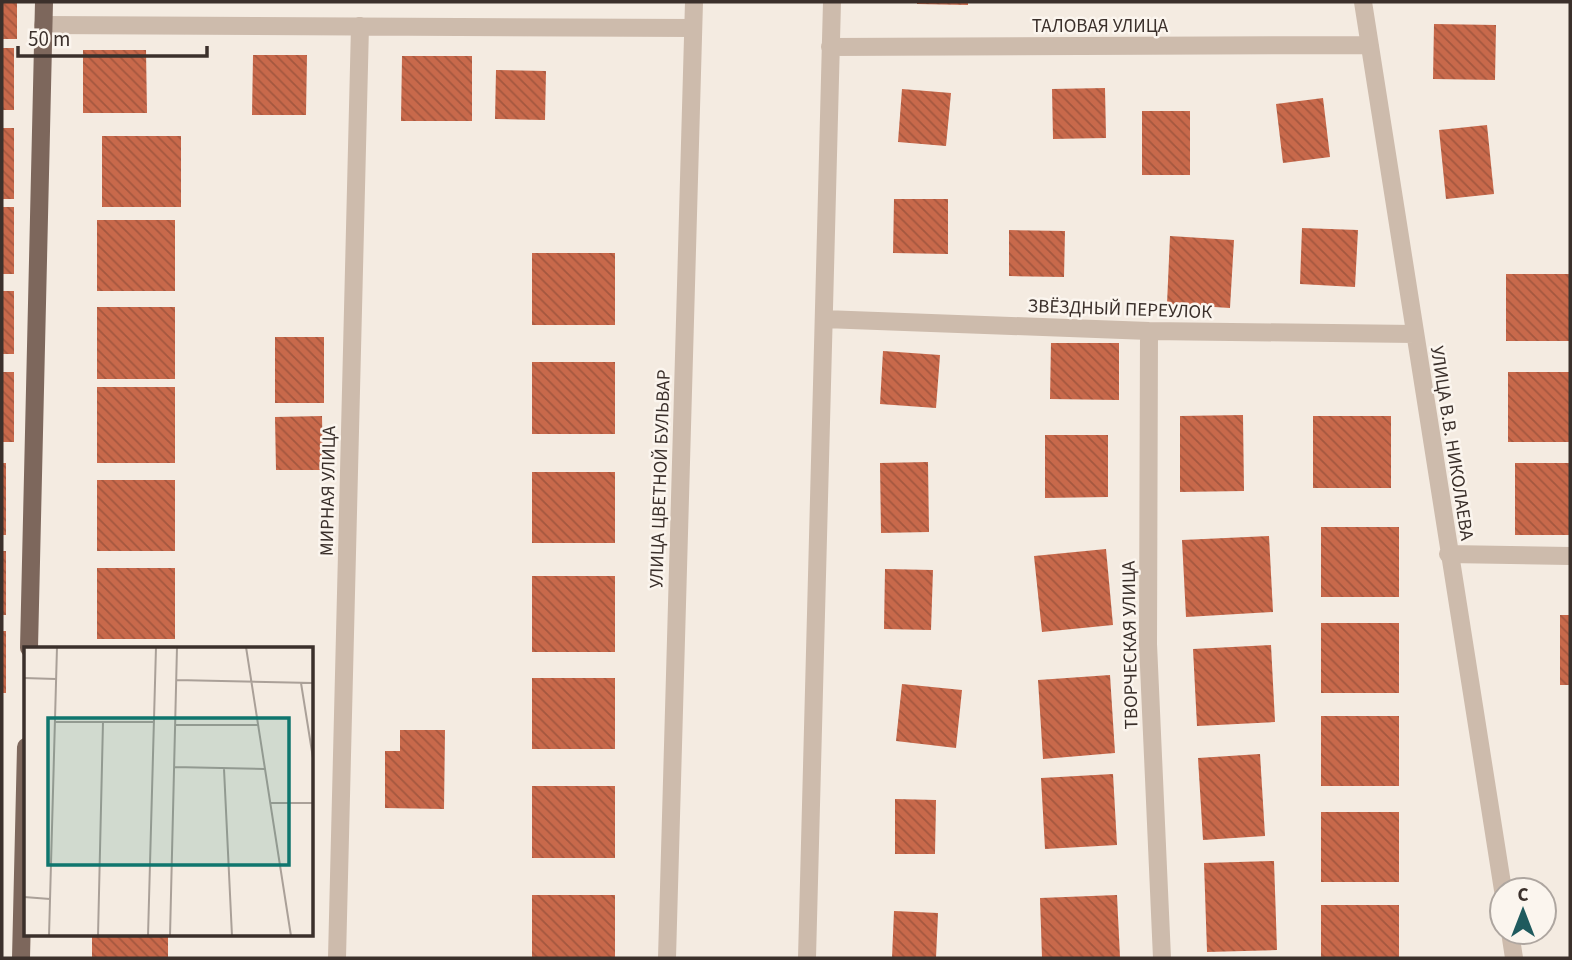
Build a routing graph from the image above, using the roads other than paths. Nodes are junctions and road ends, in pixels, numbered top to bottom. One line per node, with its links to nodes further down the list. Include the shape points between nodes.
1 (44, 2): 5 (main road)
2 (694, 2): 7 (street, УЛИЦА ЦВЕТНОЙ БУЛЬВАР)
3 (832, 2): 9 (street)
4 (1363, 2): 8 (street, УЛИЦА В.В. НИКОЛАЕВА)
5 (43, 25): 6 (street); 15 (main road)
6 (360, 26): 7 (street); 19 (street, МИРНАЯ УЛИЦА)
7 (693, 28): 20 (street, УЛИЦА ЦВЕТНОЙ БУЛЬВАР)
8 (1370, 44): 9 (street, ТАЛОВАЯ УЛИЦА); 12 (street, УЛИЦА В.В. НИКОЛАЕВА)
9 (830, 47): 10 (street)
10 (824, 319): 11 (street, ЗВЁЗДНЫЙ ПЕРЕУЛОК); 21 (street)
11 (1149, 331): 12 (street, ЗВЁЗДНЫЙ ПЕРЕУЛОК); 22 (street, ТВОРЧЕСКАЯ УЛИЦА, via 1148,644)
12 (1415, 334): 13 (street, УЛИЦА В.В. НИКОЛАЕВА)
13 (1448, 554): 14 (street); 17 (street, УЛИЦА В.В. НИКОЛАЕВА)
14 (1570, 556)
15 (29, 647)
16 (24, 831): 18 (main road)
17 (1501, 876)
18 (21, 958)
19 (337, 958)
20 (667, 958)
21 (807, 958)
22 (1162, 958)

